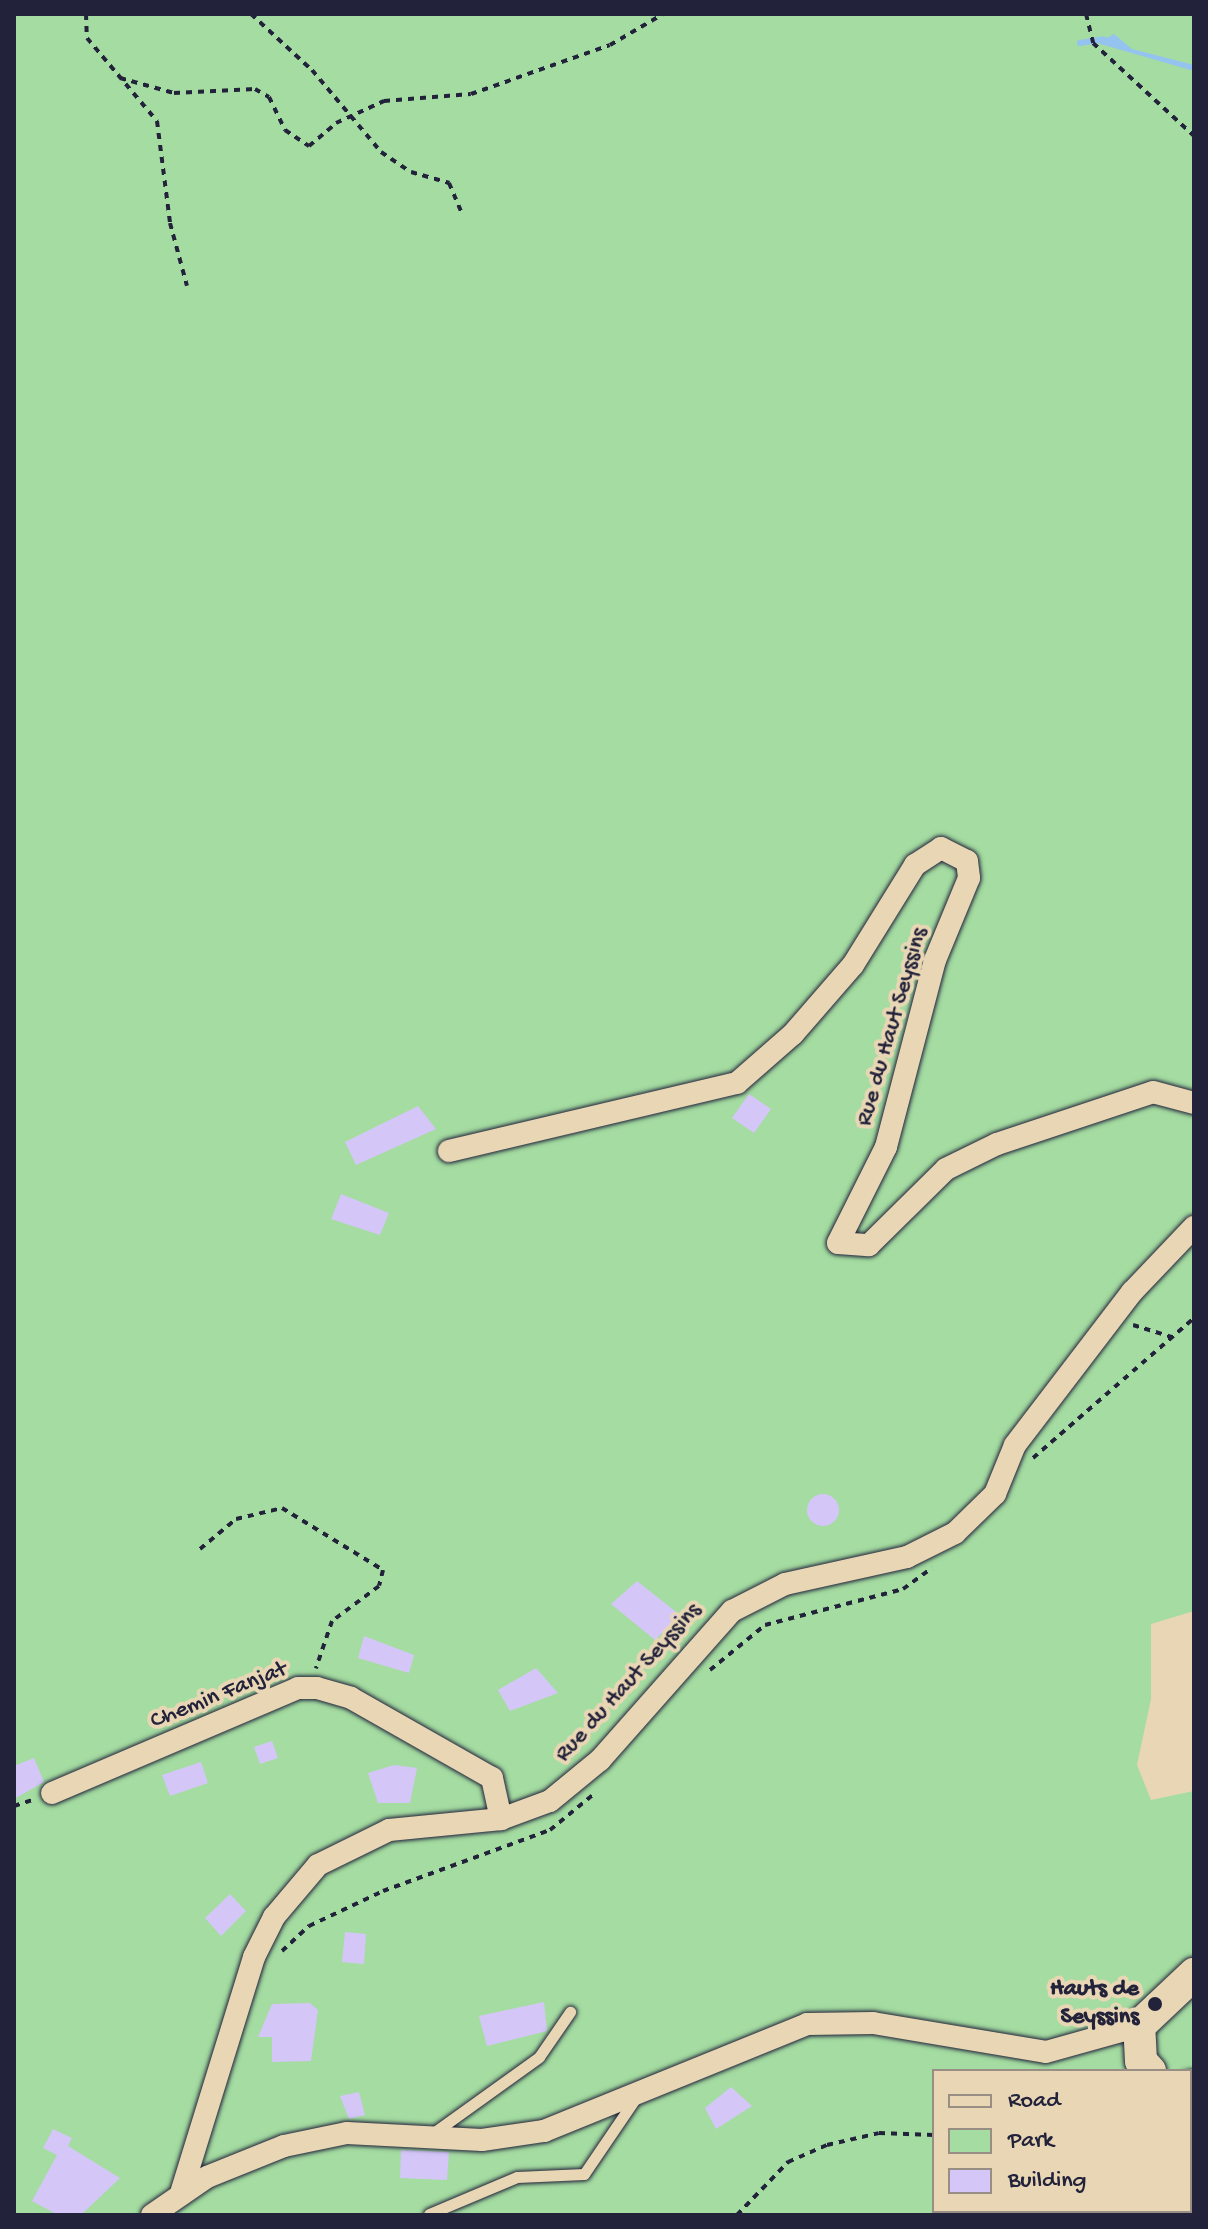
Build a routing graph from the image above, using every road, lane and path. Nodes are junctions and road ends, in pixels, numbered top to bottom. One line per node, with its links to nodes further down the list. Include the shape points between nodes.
1 (86, 14): 5 (path, via 87,38)
2 (251, 14): 6 (path, via 312,70)
3 (663, 14): 6 (path, via 610,45 471,94 384,101)
4 (1086, 14): 7 (path, via 1093,43)
5 (120, 78): 6 (path, via 174,93 255,89 269,97 285,130 309,146); 9 (path, via 157,121 170,223)
6 (349, 117): 8 (path, via 411,172 449,183)
7 (1194, 136)
8 (462, 214)
9 (187, 286)
10 (1194, 1103): 11 (street, Rue du Haut Seyssins, via 1153,1092 997,1144 946,1169 869,1245 838,1243 886,1147 935,960 969,878 967,861 941,848 915,865 843,977 737,1083)
11 (449, 1151)
12 (1194, 1227): 14 (street)
13 (1194, 1318): 15 (path)
14 (1110, 1322): 15 (path); 22 (street, Rue du Haut Seyssins, via 1015,1445 995,1494 955,1533 907,1557 785,1584 732,1611 575,1783 550,1801)
15 (1172, 1337): 16 (path)
16 (1028, 1463)
17 (200, 1549): 20 (path, via 236,1519 282,1508 383,1570 379,1586 324,1636 315,1673)
18 (916, 1583): 19 (path, via 765,1625)
19 (706, 1674)
20 (322, 1690): 21 (street, Chemin Fanjat, via 298,1688); 22 (street, Chemin Fanjat, via 351,1698 492,1778)
21 (52, 1793)
22 (501, 1819): 32 (street, Rue du Haut Seyssins, via 389,1830 337,1853 302,1882 265,1933 244,1982)
23 (526, 1842): 24 (path, via 383,1891 309,1926)
24 (279, 1956)
25 (1194, 1974): 27 (main road)
26 (570, 2012): 30 (lane, via 525,2069 488,2088)
27 (1139, 2026): 28 (main road, via 1141,2061); 29 (street, via 1046,2052 835,2020 791,2028)
28 (1148, 2069)
29 (637, 2096): 30 (street, via 513,2138); 33 (lane, via 584,2174 517,2177)
30 (432, 2135): 32 (street, via 316,2138 235,2163)
31 (932, 2135): 35 (path, via 879,2133 827,2145 788,2162)
32 (181, 2193): 34 (street)
33 (429, 2214)
34 (152, 2215)
35 (737, 2215)

